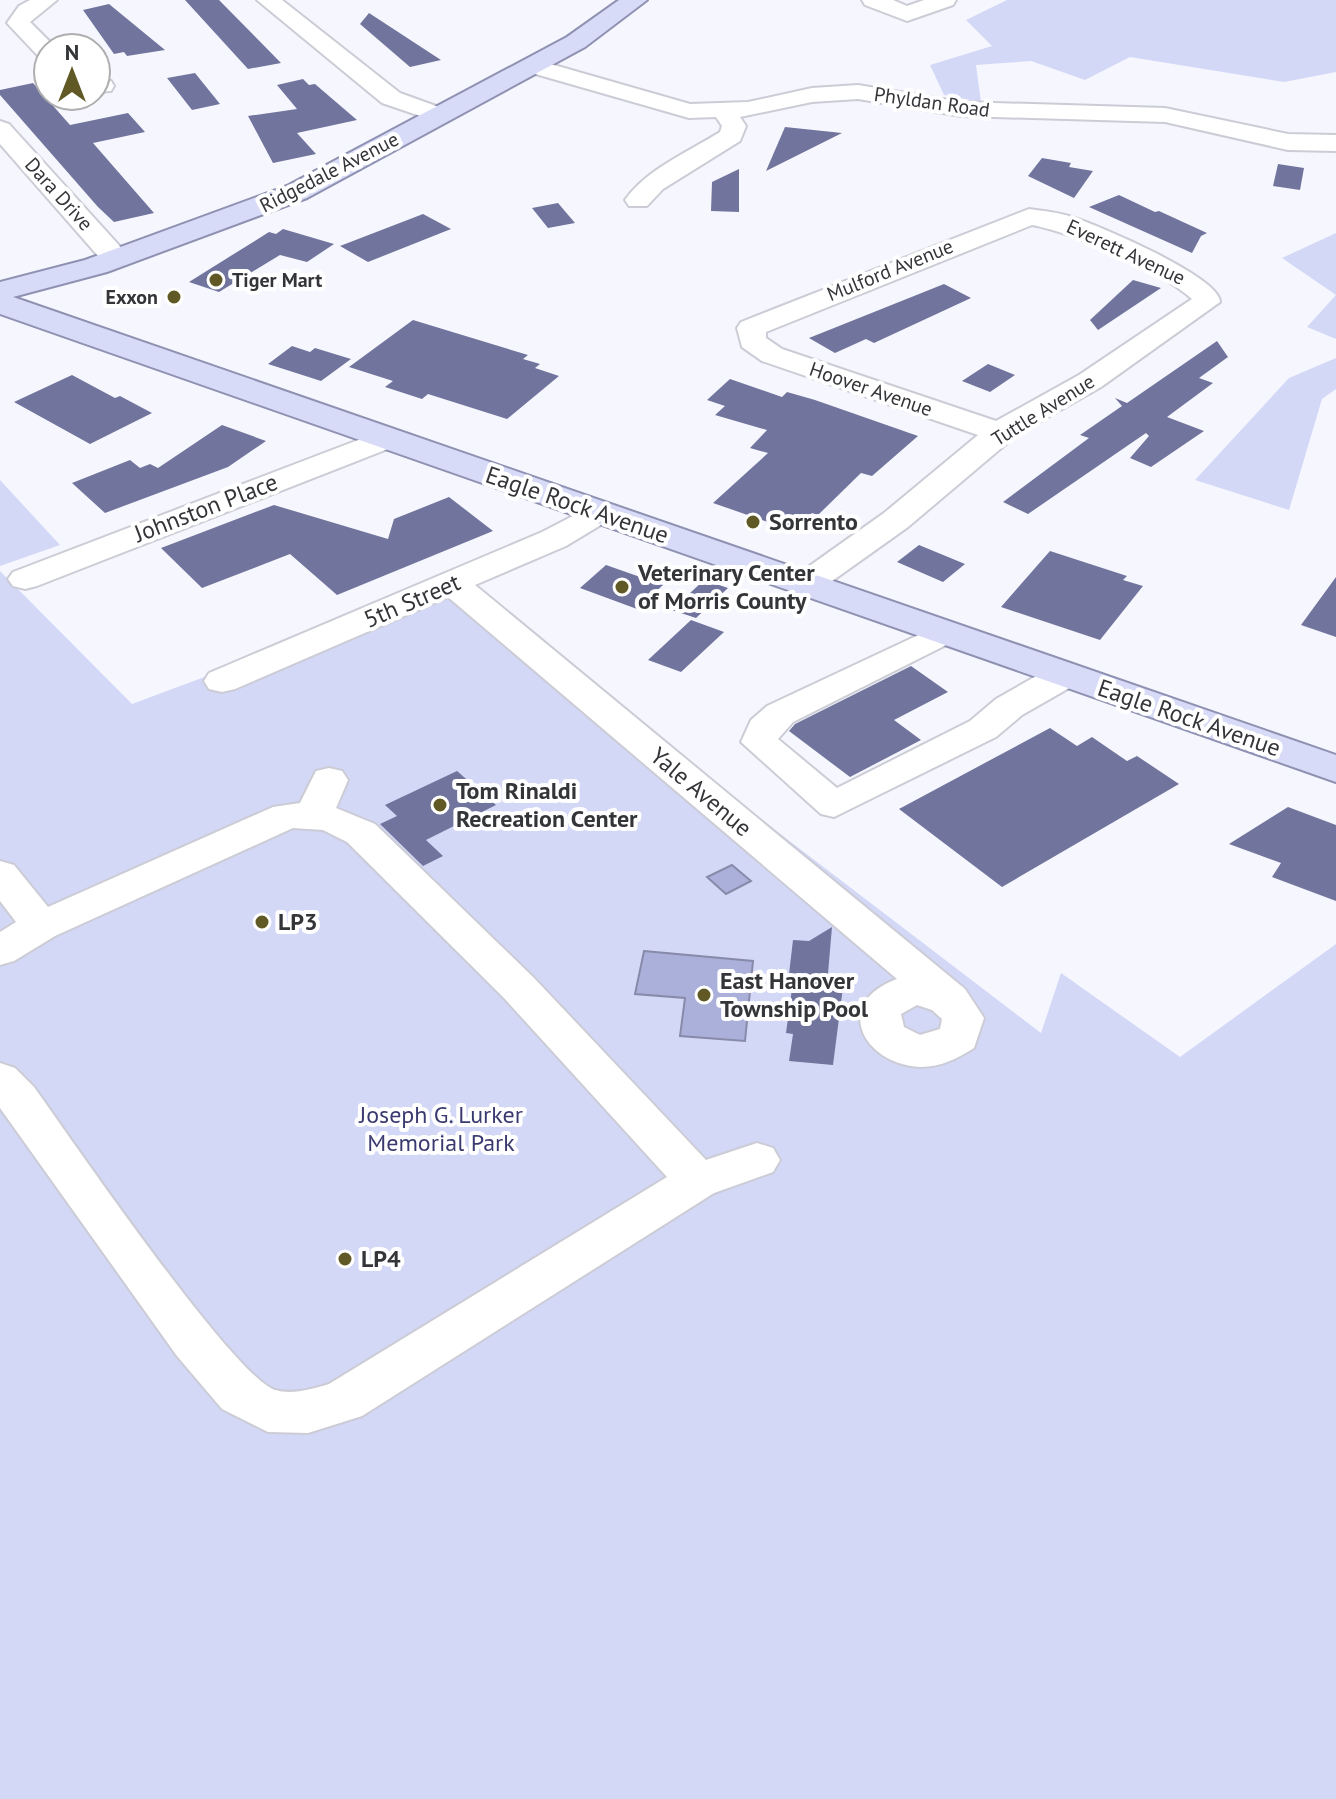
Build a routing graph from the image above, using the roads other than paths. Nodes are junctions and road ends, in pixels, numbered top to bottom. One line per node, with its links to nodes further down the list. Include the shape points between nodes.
1 (46, 0): 6 (street, via 18,23)
2 (268, 0): 9 (street, via 391,98)
3 (635, 0): 7 (main road, Ridgedale Avenue)
4 (873, 0): 5 (street, via 907,14)
5 (945, 0)
6 (32, 37)
7 (533, 66): 8 (street, Phyldan Road, via 667,107); 9 (main road, Ridgedale Avenue)
8 (724, 111): 11 (street, Phyldan Road, via 858,92 973,110 1165,115 1288,142); 12 (street, via 734,126 731,136 654,183)
9 (438, 115): 14 (main road, Ridgedale Avenue, via 268,205)
10 (0, 129): 14 (street, Dara Drive)
11 (1336, 143)
12 (638, 200)
13 (1039, 217): 16 (street, Everett Avenue, via 1065,223 1166,269 1201,289); 19 (street, Mulford Avenue, via 1008,223 758,322)
14 (103, 263): 15 (main road, Ridgedale Avenue); 18 (main road, via 60,297)
15 (0, 291)
16 (1206, 298): 20 (street, Tuttle Avenue, via 1090,381)
17 (0, 303): 18 (main road, Eagle Rock Avenue)
18 (77, 327): 21 (main road, Eagle Rock Avenue)
19 (749, 335): 20 (street, Hoover Avenue, via 772,355)
20 (1001, 433): 25 (street, Tuttle Avenue, via 905,513)
21 (387, 438): 22 (main road, Eagle Rock Avenue); 23 (street, Johnston Place)
22 (598, 513): 24 (street, 5th Street, via 568,533); 25 (main road, Eagle Rock Avenue)
23 (25, 579)
24 (453, 584): 28 (street, 5th Street); 33 (street, Yale Avenue)
25 (806, 584): 26 (main road, Eagle Rock Avenue)
26 (944, 633): 27 (main road, Eagle Rock Avenue); 27 (street, via 780,714 764,728 759,742 834,805 983,729 1009,707)
27 (1065, 675): 29 (main road, Eagle Rock Avenue)
28 (222, 681)
29 (1336, 769)
30 (0, 874): 31 (street)
31 (41, 926): 32 (street); 36 (street, via 321,797 519,988)
32 (0, 951)
33 (950, 1000)
34 (0, 1079): 36 (street, via 194,1342 240,1394 268,1411 308,1412 344,1401)
35 (757, 1160): 36 (street)
36 (698, 1181)

